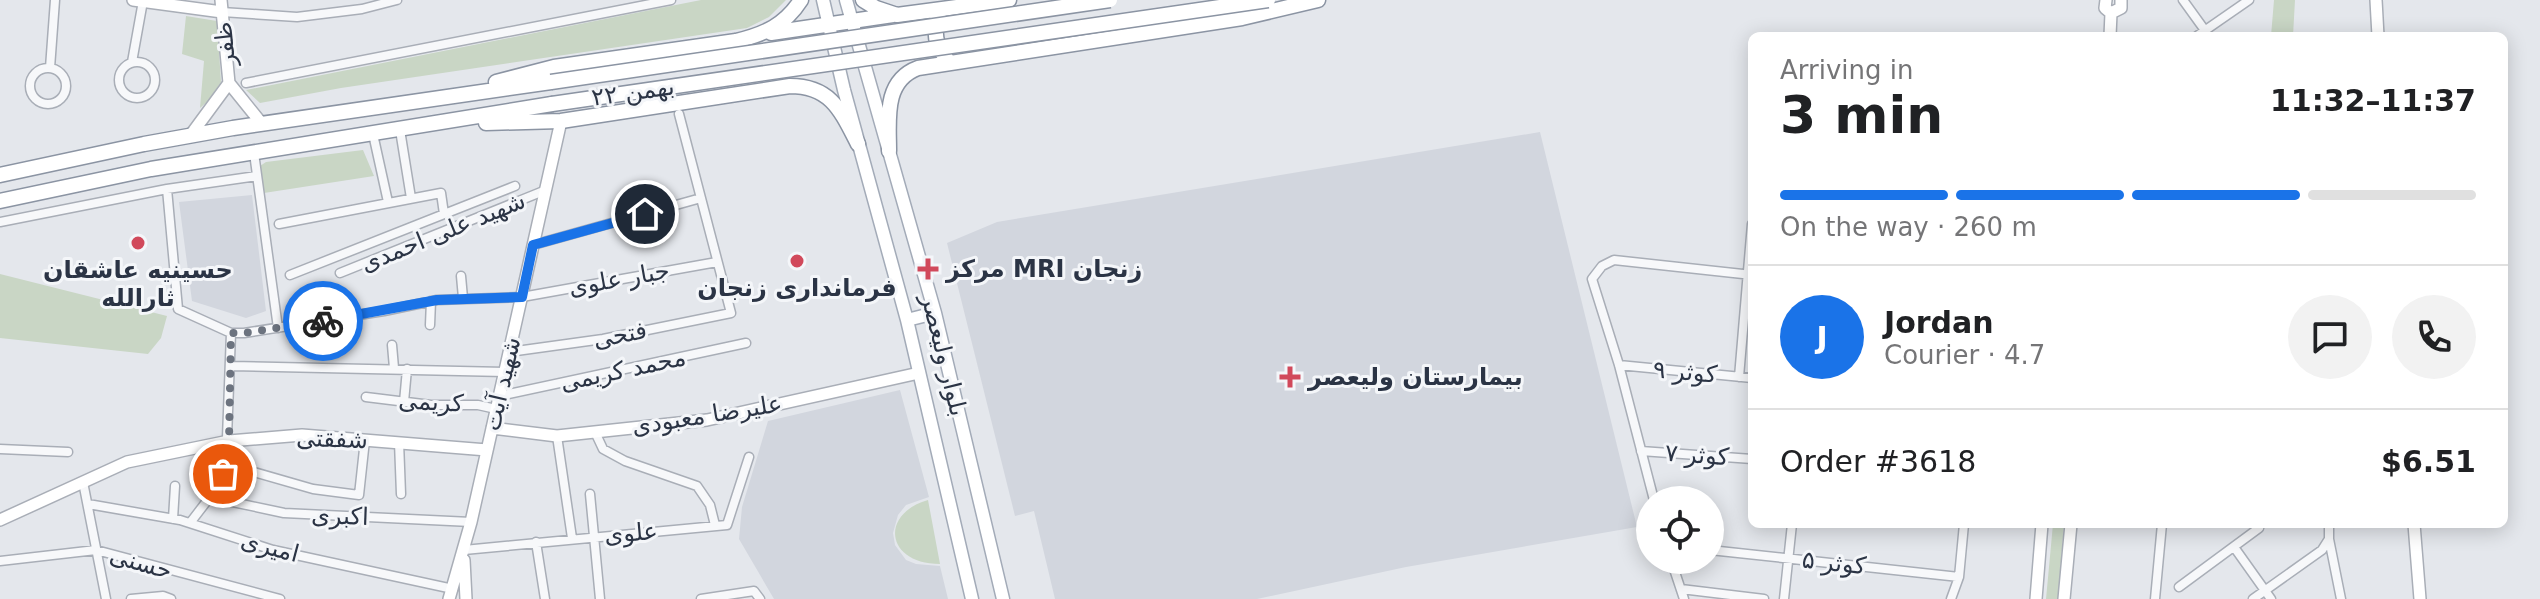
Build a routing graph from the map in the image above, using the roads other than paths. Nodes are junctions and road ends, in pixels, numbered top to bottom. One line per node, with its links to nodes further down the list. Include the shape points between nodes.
1 (55, 0): 34 (street)
2 (397, 0): 19 (street)
3 (671, 0): 36 (street)
4 (801, 0): 30 (highway, via 793,13)
5 (823, 0): 25 (main road, بلوار ولیعصر)
6 (846, 0): 24 (main road, بلوار ولیعصر)
7 (863, 0): 23 (highway)
8 (1009, 0): 21 (highway)
9 (1110, 0): 38 (highway, ۲۲ بهمن, bridge)
10 (1268, 0): 42 (highway, ۲۲ بهمن, bridge)
11 (1318, 0): 33 (highway, via 1242,18)
12 (2106, 0): 22 (street)
13 (2121, 0): 22 (street, via 2119,11)
14 (2183, 0): 27 (street)
15 (2249, 0): 28 (street)
16 (2376, 0): 29 (street)
17 (138, 1): 18 (street); 32 (street)
18 (167, 2): 20 (street)
19 (380, 2): 20 (street, via 297,17)
20 (221, 6): 35 (street, ظفر)
21 (940, 10): 23 (highway); 33 (highway, via 936,38)
22 (2111, 13): 26 (street)
23 (897, 15): 24 (highway)
24 (852, 20): 25 (highway); 47 (main road, بلوار ولیعصر)
25 (827, 24): 30 (highway); 46 (main road, بلوار ولیعصر)
26 (2110, 32)
27 (2203, 32)
28 (2207, 32)
29 (2378, 32)
30 (764, 34): 31 (highway)
31 (736, 41): 37 (highway, via 754,65); 38 (highway, via 554,67)
32 (132, 62): 32 (street, via 119,73 119,85 131,98 144,97 155,76 148,66)
33 (950, 63): 47 (highway, via 906,72 897,82 889,107)
34 (50, 68): 34 (street, via 34,75 30,85 36,101 48,105 66,90 64,77)
35 (229, 83): 41 (street, ظفر); 45 (street)
36 (246, 83)
37 (745, 93): 40 (highway); 46 (highway, via 807,86 834,102)
38 (428, 100): 41 (highway, ۲۲ بهمن)
39 (679, 114): 55 (street)
40 (561, 121): 42 (highway); 53 (street, شهید آیت)
41 (262, 124): 45 (highway, ۲۲ بهمن)
42 (438, 124): 43 (highway, ۲۲ بهمن)
43 (400, 130): 44 (highway, ۲۲ بهمن); 54 (street)
44 (373, 134): 48 (highway, ۲۲ بهمن); 57 (street)
45 (190, 136): 49 (highway, ۲۲ بهمن)
46 (858, 144): 72 (main road, بلوار ولیعصر)
47 (889, 151): 71 (main road, بلوار ولیعصر)
48 (254, 153): 50 (street); 56 (highway, ۲۲ بهمن)
49 (0, 175)
50 (257, 176): 52 (street); 74 (street)
51 (515, 186): 58 (street)
52 (167, 189): 59 (street); 75 (street, via 178,309)
53 (546, 190): 61 (street, شهید آیت); 63 (street, شهید علی احمدی)
54 (411, 198): 57 (street); 58 (street, via 441,193)
55 (701, 198): 61 (street); 62 (street)
56 (0, 201)
57 (388, 202): 60 (street)
58 (444, 214): 64 (street)
59 (0, 222)
60 (279, 224)
61 (533, 245): 68 (street, شهید آیت)
62 (717, 262): 68 (street, جبار علوی); 78 (street, فتحی, via 731,313)
63 (340, 273)
64 (290, 275)
65 (1748, 275): 79 (street, via 1614,260 1602,266 1592,279)
66 (461, 276): 69 (street)
67 (1748, 294): 85 (street)
68 (522, 297): 69 (street, جبار علوی); 78 (street, شهید آیت)
69 (463, 298): 70 (street, جبار علوی)
70 (431, 301): 73 (street); 74 (street, جبار علوی)
71 (935, 313): 72 (main road); 150 (main road, بلوار ولیعصر)
72 (907, 320): 84 (main road, بلوار ولیعصر)
73 (430, 325)
74 (278, 328): 75 (street, جبار علوی)
75 (231, 333): 80 (street)
76 (746, 343): 87 (street, محمد کریمی)
77 (392, 345): 81 (street)
78 (509, 352): 83 (street, شهید آیت)
79 (1619, 365): 85 (street, کوثر ۹); 99 (street)
80 (231, 366): 81 (street); 95 (street)
81 (394, 368): 82 (street)
82 (407, 369): 83 (street); 89 (street)
83 (505, 372): 87 (street, شهید آیت)
84 (919, 373): 92 (street, علیرضا معبودی, via 707,420); 149 (main road, بلوار ولیعصر)
85 (1739, 377): 86 (street, کوثر ۹)
86 (1748, 378)
87 (499, 396): 90 (street, شهید آیت)
88 (366, 397): 89 (street, کریمی)
89 (404, 402): 90 (street, کریمی)
90 (496, 409): 91 (street, شهید آیت)
91 (492, 428): 93 (street, علیرضا معبودی); 98 (street, شهید آیت)
92 (595, 432): 93 (street, علیرضا معبودی); 115 (street, via 603,449 625,461 697,486)
93 (557, 436): 125 (street)
94 (365, 440): 95 (street, شفقتی, via 302,435); 96 (street, شفقتی); 103 (street, via 359,495 313,489)
95 (229, 441): 103 (street); 104 (street, شفقتی, via 127,462)
96 (399, 442): 98 (street, شفقتی); 108 (street)
97 (0, 449): 100 (street)
98 (487, 450): 113 (street, شهید آیت)
99 (1641, 451): 102 (street, کوثر ۷); 106 (street)
100 (68, 452)
101 (749, 457): 115 (street, via 727,525)
102 (1748, 459)
103 (226, 464): 107 (street)
104 (83, 482): 110 (street); 112 (street, شفقتی)
105 (175, 486): 111 (street)
106 (1650, 486)
107 (213, 493): 113 (street, اکبری, via 284,513); 114 (street)
108 (401, 494)
109 (590, 494): 124 (street)
110 (88, 504): 111 (street, امیری); 129 (street)
111 (173, 519): 114 (street, امیری)
112 (0, 520)
113 (471, 522): 130 (street, شهید آیت)
114 (190, 523): 139 (street, امیری, via 273,550)
115 (715, 525): 124 (street, علوی)
116 (1792, 528): 132 (street)
117 (1964, 528): 135 (street)
118 (2042, 528): 155 (street)
119 (2071, 528): 156 (street)
120 (2162, 528): 157 (street)
121 (2259, 528): 128 (street)
122 (2329, 528): 126 (street)
123 (2412, 528): 161 (street)
124 (593, 537): 125 (street, علوی); 146 (street)
125 (572, 538): 127 (street, علوی)
126 (2329, 539): 138 (street, via 2322,550); 160 (street)
127 (536, 542): 130 (street, علوی); 145 (street)
128 (2234, 547): 136 (street); 138 (street)
129 (96, 550): 133 (street, حسنی); 140 (street); 143 (street, حسنی)
130 (464, 550): 139 (street, شهید آیت); 144 (street)
131 (1724, 552): 132 (street, کوثر ۵)
132 (1788, 559): 135 (street, کوثر ۵); 153 (street)
133 (0, 561)
134 (1676, 574): 137 (street)
135 (1959, 577): 154 (street)
136 (2179, 587)
137 (1681, 589): 151 (street); 152 (street)
138 (2265, 591): 158 (street); 159 (street)
139 (451, 594)
140 (106, 599)
141 (131, 599): 142 (street)
142 (171, 599)
143 (280, 599)
144 (466, 599)
145 (545, 599)
146 (600, 599)
147 (701, 599): 148 (street, via 754,591)
148 (760, 599)
149 (972, 599)
150 (1003, 599)
151 (1684, 599)
152 (1764, 599)
153 (1784, 599)
154 (1951, 599)
155 (2036, 599)
156 (2064, 599)
157 (2155, 599)
158 (2253, 599)
159 (2271, 599)
160 (2341, 599)
161 (2420, 599)

